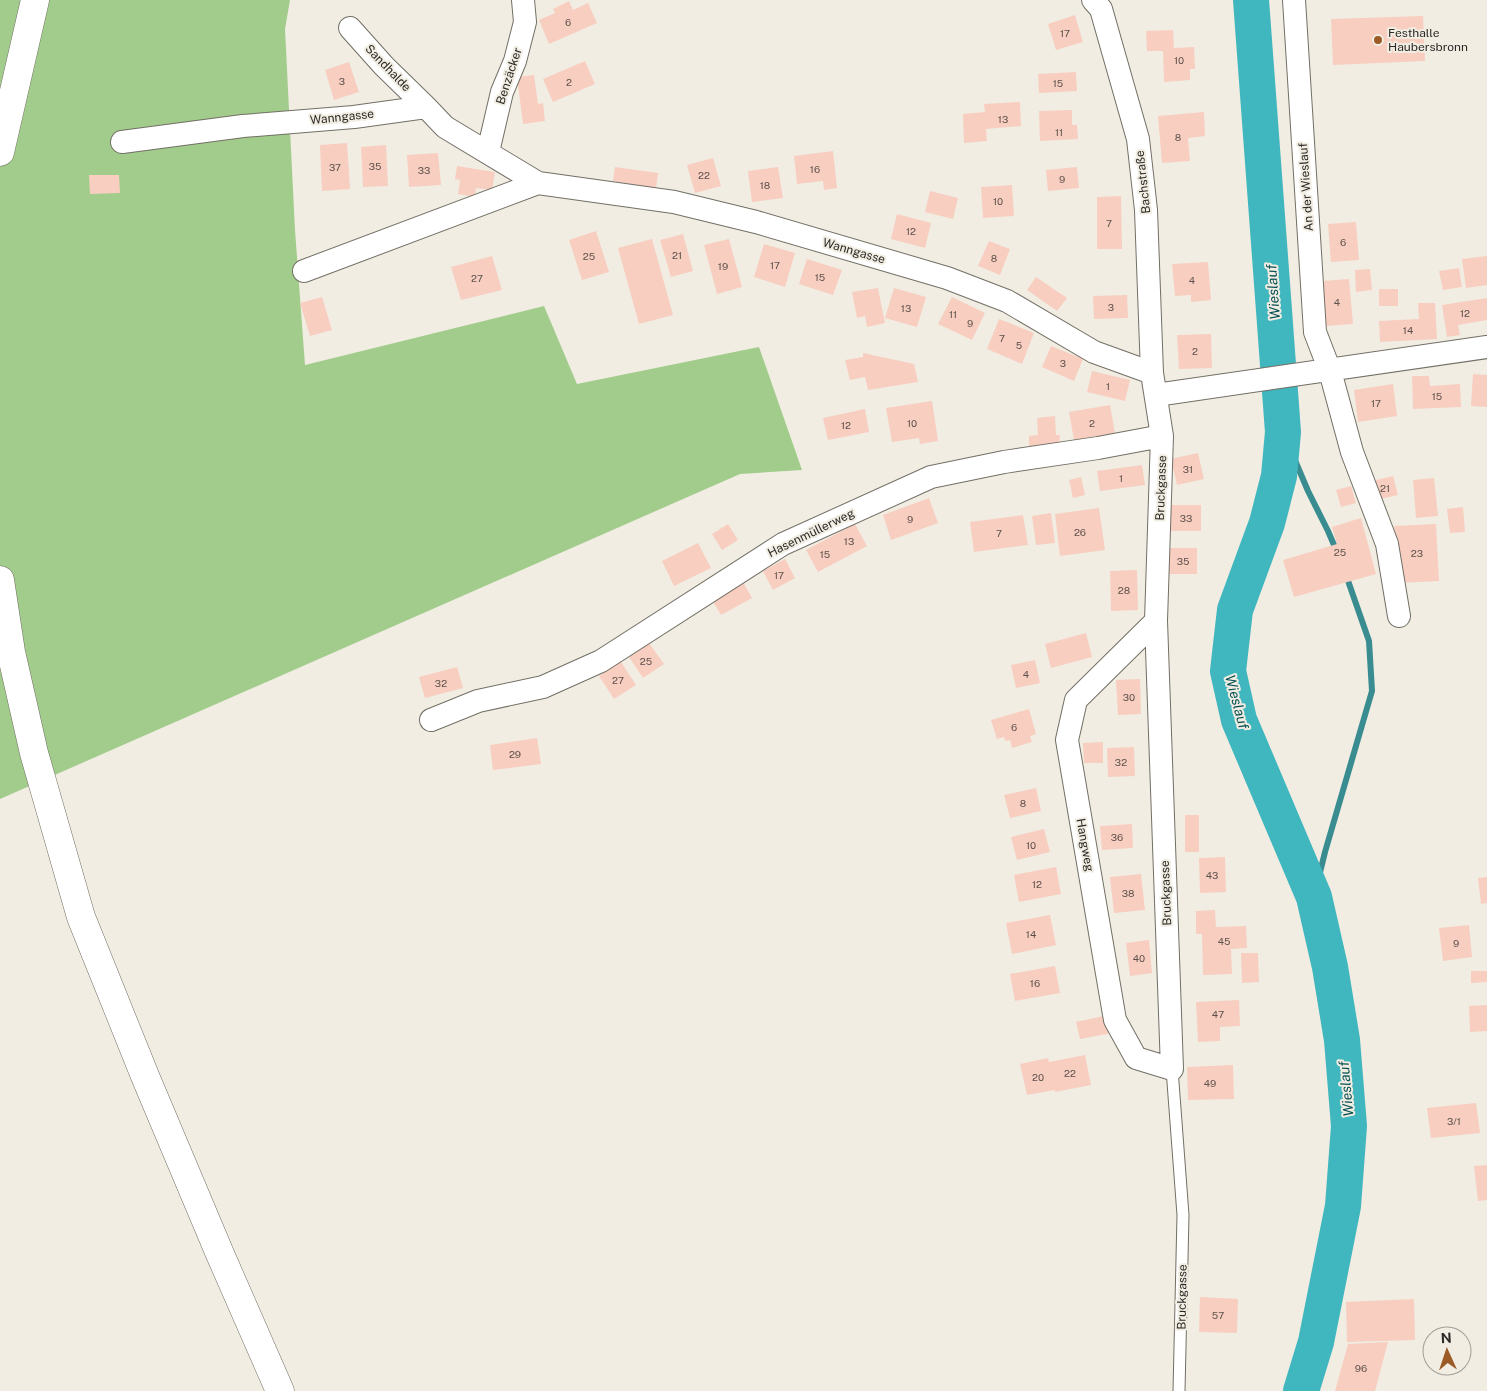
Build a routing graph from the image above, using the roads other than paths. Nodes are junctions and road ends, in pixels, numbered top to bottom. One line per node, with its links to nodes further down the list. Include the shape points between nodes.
1 (35, 0): 8 (main road)
2 (523, 0): 9 (street, Benzäcker, via 525,22 515,61 502,92)
3 (1093, 0): 14 (street, Bachstraße, via 1101,9 1138,138 1146,210)
4 (1294, 0): 13 (street, An der Wieslauf, via 1315,332)
5 (350, 28): 6 (street, Sandhalde)
6 (426, 107): 7 (street, Wanngasse); 9 (street, Wanngasse, via 446,127)
7 (122, 142)
8 (0, 152)
9 (488, 152): 10 (street, Wanngasse)
10 (538, 183): 11 (street, Wanngasse); 14 (street, Wanngasse, via 674,202 756,222 947,278 1007,301 1094,352)
11 (304, 270)
12 (1487, 347): 13 (street)
13 (1322, 372): 15 (street); 18 (street, via 1387,544)
14 (1152, 373): 15 (street, Bruckgasse)
15 (1156, 395): 16 (street, Bruckgasse)
16 (1162, 436): 19 (street, Bruckgasse); 20 (street, Hasenmüllerweg, via 1004,462 931,478 784,544 601,661 543,687 478,701)
17 (0, 580): 22 (main road, via 11,652 34,753 81,917 216,1246)
18 (1399, 616)
19 (1156, 622): 21 (street, Bruckgasse); 21 (street, Hangweg, via 1076,700 1067,740 1115,1020 1136,1058)
20 (431, 720)
21 (1172, 1069): 23 (lane, Bruckgasse, via 1183,1215)
22 (280, 1391)
23 (1179, 1391)

